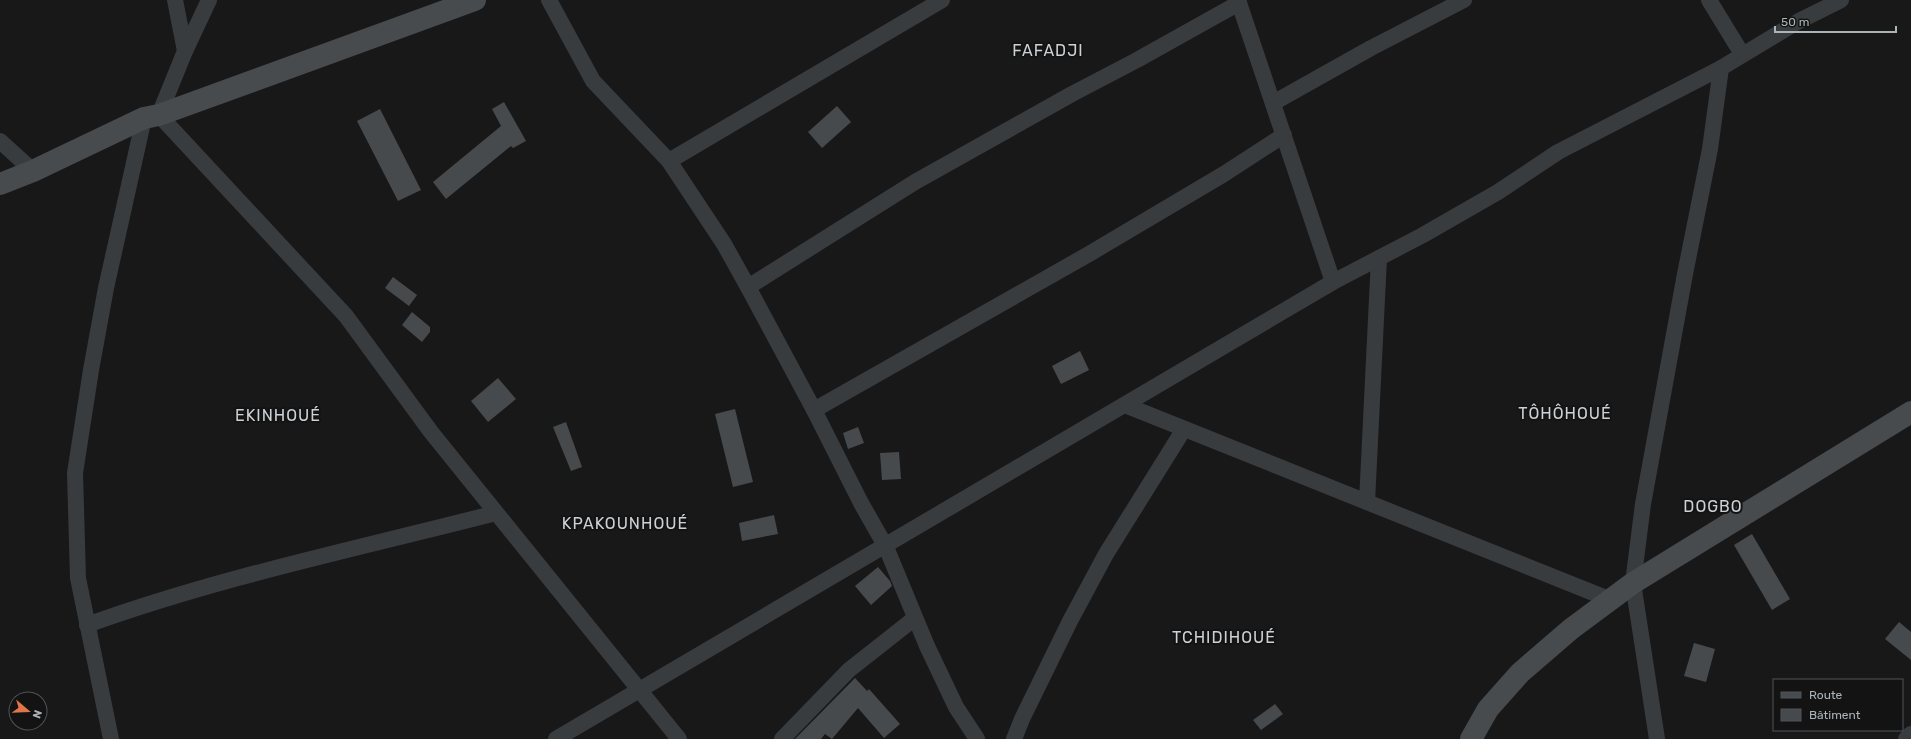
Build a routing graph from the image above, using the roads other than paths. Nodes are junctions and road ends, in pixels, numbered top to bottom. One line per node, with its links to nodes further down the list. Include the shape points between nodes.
1 (175, 0): 10 (street)
2 (209, 0): 10 (street)
3 (475, 0): 14 (street)
4 (549, 0): 17 (street, via 593,81)
5 (942, 0): 17 (street)
6 (1464, 0): 13 (street)
7 (1709, 0): 11 (street)
8 (1841, 0): 11 (street)
9 (1238, 1): 13 (street); 22 (street, via 1137,60 915,182)
10 (185, 51): 14 (street)
11 (1742, 54): 12 (street)
12 (1721, 68): 20 (street, via 1558,152 1498,192); 30 (street, via 1710,149 1643,504)
13 (1273, 103): 15 (street)
14 (152, 117): 18 (street); 28 (street, via 346,316 431,432); 33 (street, via 106,288 75,473 78,578)
15 (1284, 135): 21 (street); 24 (street, via 1224,174 1089,254)
16 (0, 141): 18 (street)
17 (669, 161): 22 (street, via 724,244)
18 (33, 171): 19 (street)
19 (0, 184)
20 (1379, 258): 21 (street); 27 (street)
21 (1333, 282): 23 (street)
22 (748, 287): 24 (street)
23 (1125, 405): 26 (street); 29 (street)
24 (814, 410): 29 (street)
25 (1911, 412): 30 (street)
26 (1184, 429): 27 (street); 41 (street, via 1103,561 1066,628)
27 (1367, 502): 31 (street)
28 (496, 513): 33 (street, via 258,573 138,607); 34 (street)
29 (886, 547): 32 (street); 34 (street)
30 (1633, 583): 31 (street); 43 (street)
31 (1611, 600): 42 (street, via 1571,629 1520,673 1488,709)
32 (915, 618): 39 (street, via 849,670); 40 (street, via 956,707)
33 (88, 625): 36 (street)
34 (640, 689): 37 (street); 38 (street)
35 (1911, 734): 44 (street)
36 (111, 739)
37 (556, 739)
38 (680, 739)
39 (782, 739)
40 (977, 739)
41 (1014, 739)
42 (1471, 739)
43 (1657, 739)
44 (1906, 739)

